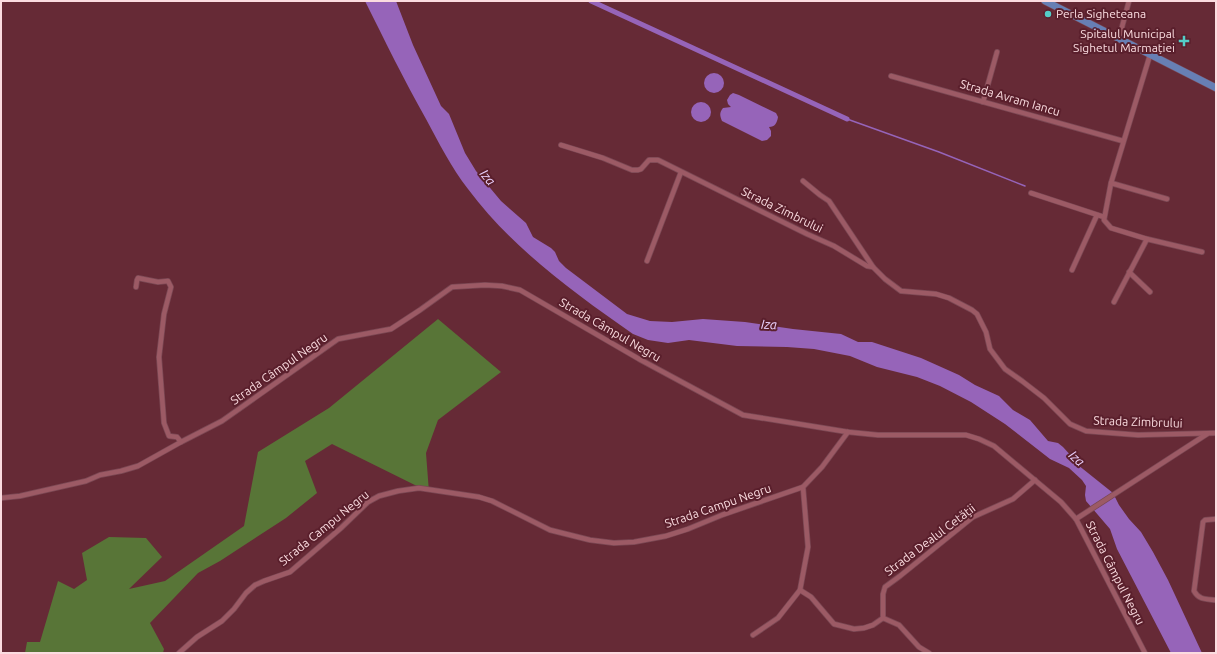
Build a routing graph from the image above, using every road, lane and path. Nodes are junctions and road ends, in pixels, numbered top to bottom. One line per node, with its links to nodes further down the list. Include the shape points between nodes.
1 (1045, 1): 3 (main road)
2 (1129, 1): 3 (street)
3 (1119, 38): 5 (main road)
4 (997, 52): 8 (street)
5 (1150, 55): 7 (main road); 9 (street)
6 (892, 76): 8 (street, Strada Avram Iancu)
7 (1216, 88)
8 (982, 102): 9 (street, Strada Avram Iancu)
9 (1123, 141): 13 (street)
10 (561, 145): 11 (street, Strada Zimbrului, via 632,170 641,169 653,159)
11 (681, 172): 20 (street); 21 (street, Strada Zimbrului)
12 (803, 181): 21 (street, Strada Zimbrului, via 830,201)
13 (1111, 183): 15 (street); 17 (street)
14 (1031, 193): 16 (street)
15 (1167, 199)
16 (1097, 215): 17 (street); 22 (street)
17 (1104, 217): 18 (street, via 1104,222 1111,228)
18 (1147, 239): 19 (street); 23 (street)
19 (1202, 252)
20 (647, 261)
21 (873, 267): 28 (street, Strada Zimbrului, via 901,291 936,294 972,310 983,324 990,349 1004,369 1044,398 1065,421 1077,428 1093,432 1138,435)
22 (1072, 270)
23 (1129, 272): 25 (street); 26 (street)
24 (136, 287): 30 (street, via 138,278 170,283 160,346 160,374 164,423 170,436 177,437)
25 (1150, 292)
26 (1114, 302)
27 (848, 432): 30 (street, Strada Câmpul Negru, via 743,415 639,359 520,290 485,285 452,287 390,329 338,339 222,420); 31 (street, Strada Câmpul Negru, via 975,437 994,446); 32 (street, Strada Campu Negru, via 822,467)
28 (1209, 433): 29 (street, Strada Zimbrului); 34 (street, Strada Zimbrului)
29 (1216, 433)
30 (181, 442): 33 (street, Strada Câmpul Negru, via 132,468 86,481)
31 (1035, 480): 34 (street, Strada Câmpul Negru); 38 (street, Strada Dealul Cetății, via 1013,499 973,517 885,587)
32 (803, 487): 36 (street, via 808,547); 40 (street, Strada Campu Negru, via 666,536 614,543 550,530 479,497 419,488 379,496 368,502 290,572 255,585 222,620)
33 (1, 498)
34 (1076, 519): 42 (street, Strada Câmpul Negru)
35 (1216, 519): 37 (street, via 1203,522 1194,586 1197,596)
36 (800, 590): 38 (street, via 811,597 834,624 854,629 864,628); 39 (street, via 778,618)
37 (1216, 600)
38 (883, 618): 41 (street, via 899,625 918,648)
39 (752, 635)
40 (179, 653)
41 (928, 653)
42 (1145, 653)

